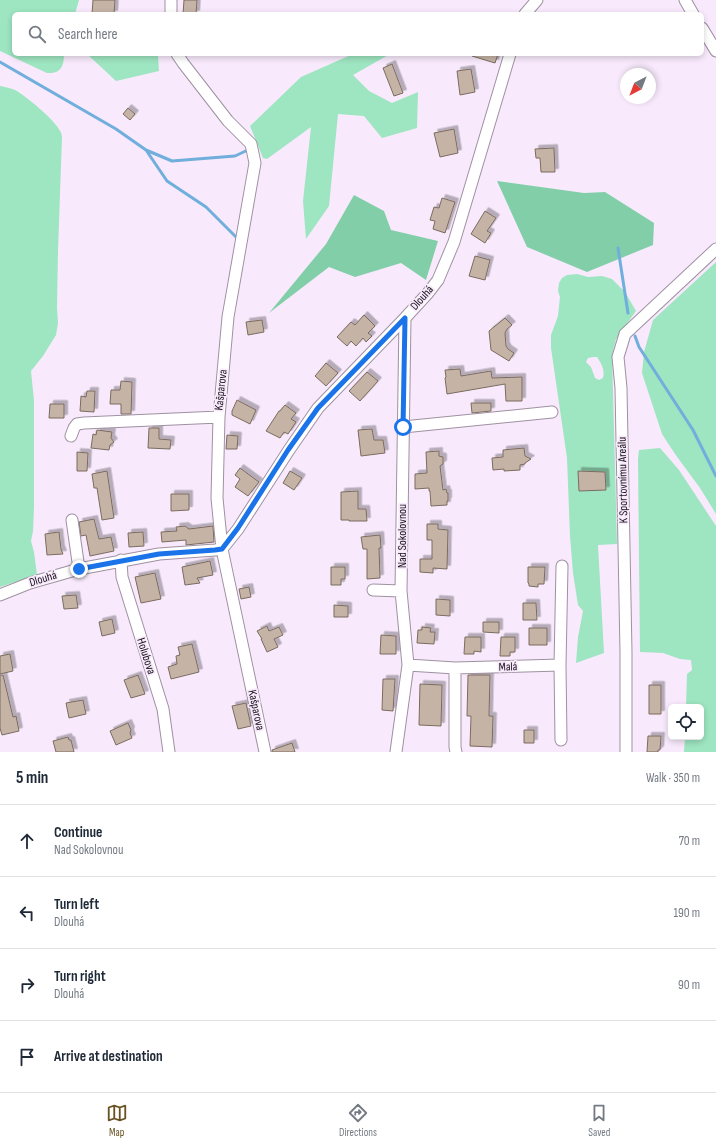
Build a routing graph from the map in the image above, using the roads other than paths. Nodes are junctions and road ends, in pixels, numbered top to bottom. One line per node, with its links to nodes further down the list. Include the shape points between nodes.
1 (171, 0): 4 (street)
2 (537, 0): 5 (street)
3 (685, 0): 6 (street)
4 (171, 12)
5 (527, 12)
6 (692, 12)
7 (704, 31): 8 (street)
8 (716, 51)
9 (178, 56): 14 (street, Kašparova, via 228,121 251,144 255,163 228,317)
10 (509, 56): 12 (street, Dlouhá, via 454,242 438,280)
11 (716, 249): 33 (street, K Sportovnímu Areálu, via 625,334 618,357 622,395)
12 (405, 318): 15 (street, Nad Sokolovnou); 18 (street, Dlouhá, via 318,408)
13 (552, 412): 15 (street)
14 (218, 417): 16 (street, via 84,423 77,424); 18 (street, Kašparova, via 217,498)
15 (403, 427): 23 (street, Nad Sokolovnou)
16 (71, 436)
17 (72, 520): 21 (street)
18 (222, 549): 19 (street, Dlouhá); 30 (street, Kašparova)
19 (121, 560): 21 (street, Dlouhá); 29 (street, Holubova, via 122,577 163,709)
20 (562, 566): 26 (street)
21 (79, 569): 24 (street, Dlouhá, via 30,582)
22 (373, 590): 23 (street)
23 (402, 591): 25 (street, Nad Sokolovnou)
24 (0, 595)
25 (408, 665): 27 (street, Malá); 31 (street, Nad Sokolovnou)
26 (560, 665): 27 (street, Malá); 28 (street)
27 (455, 668): 32 (street)
28 (561, 740)
29 (169, 752)
30 (265, 752)
31 (396, 752)
32 (456, 752)
33 (626, 752)

